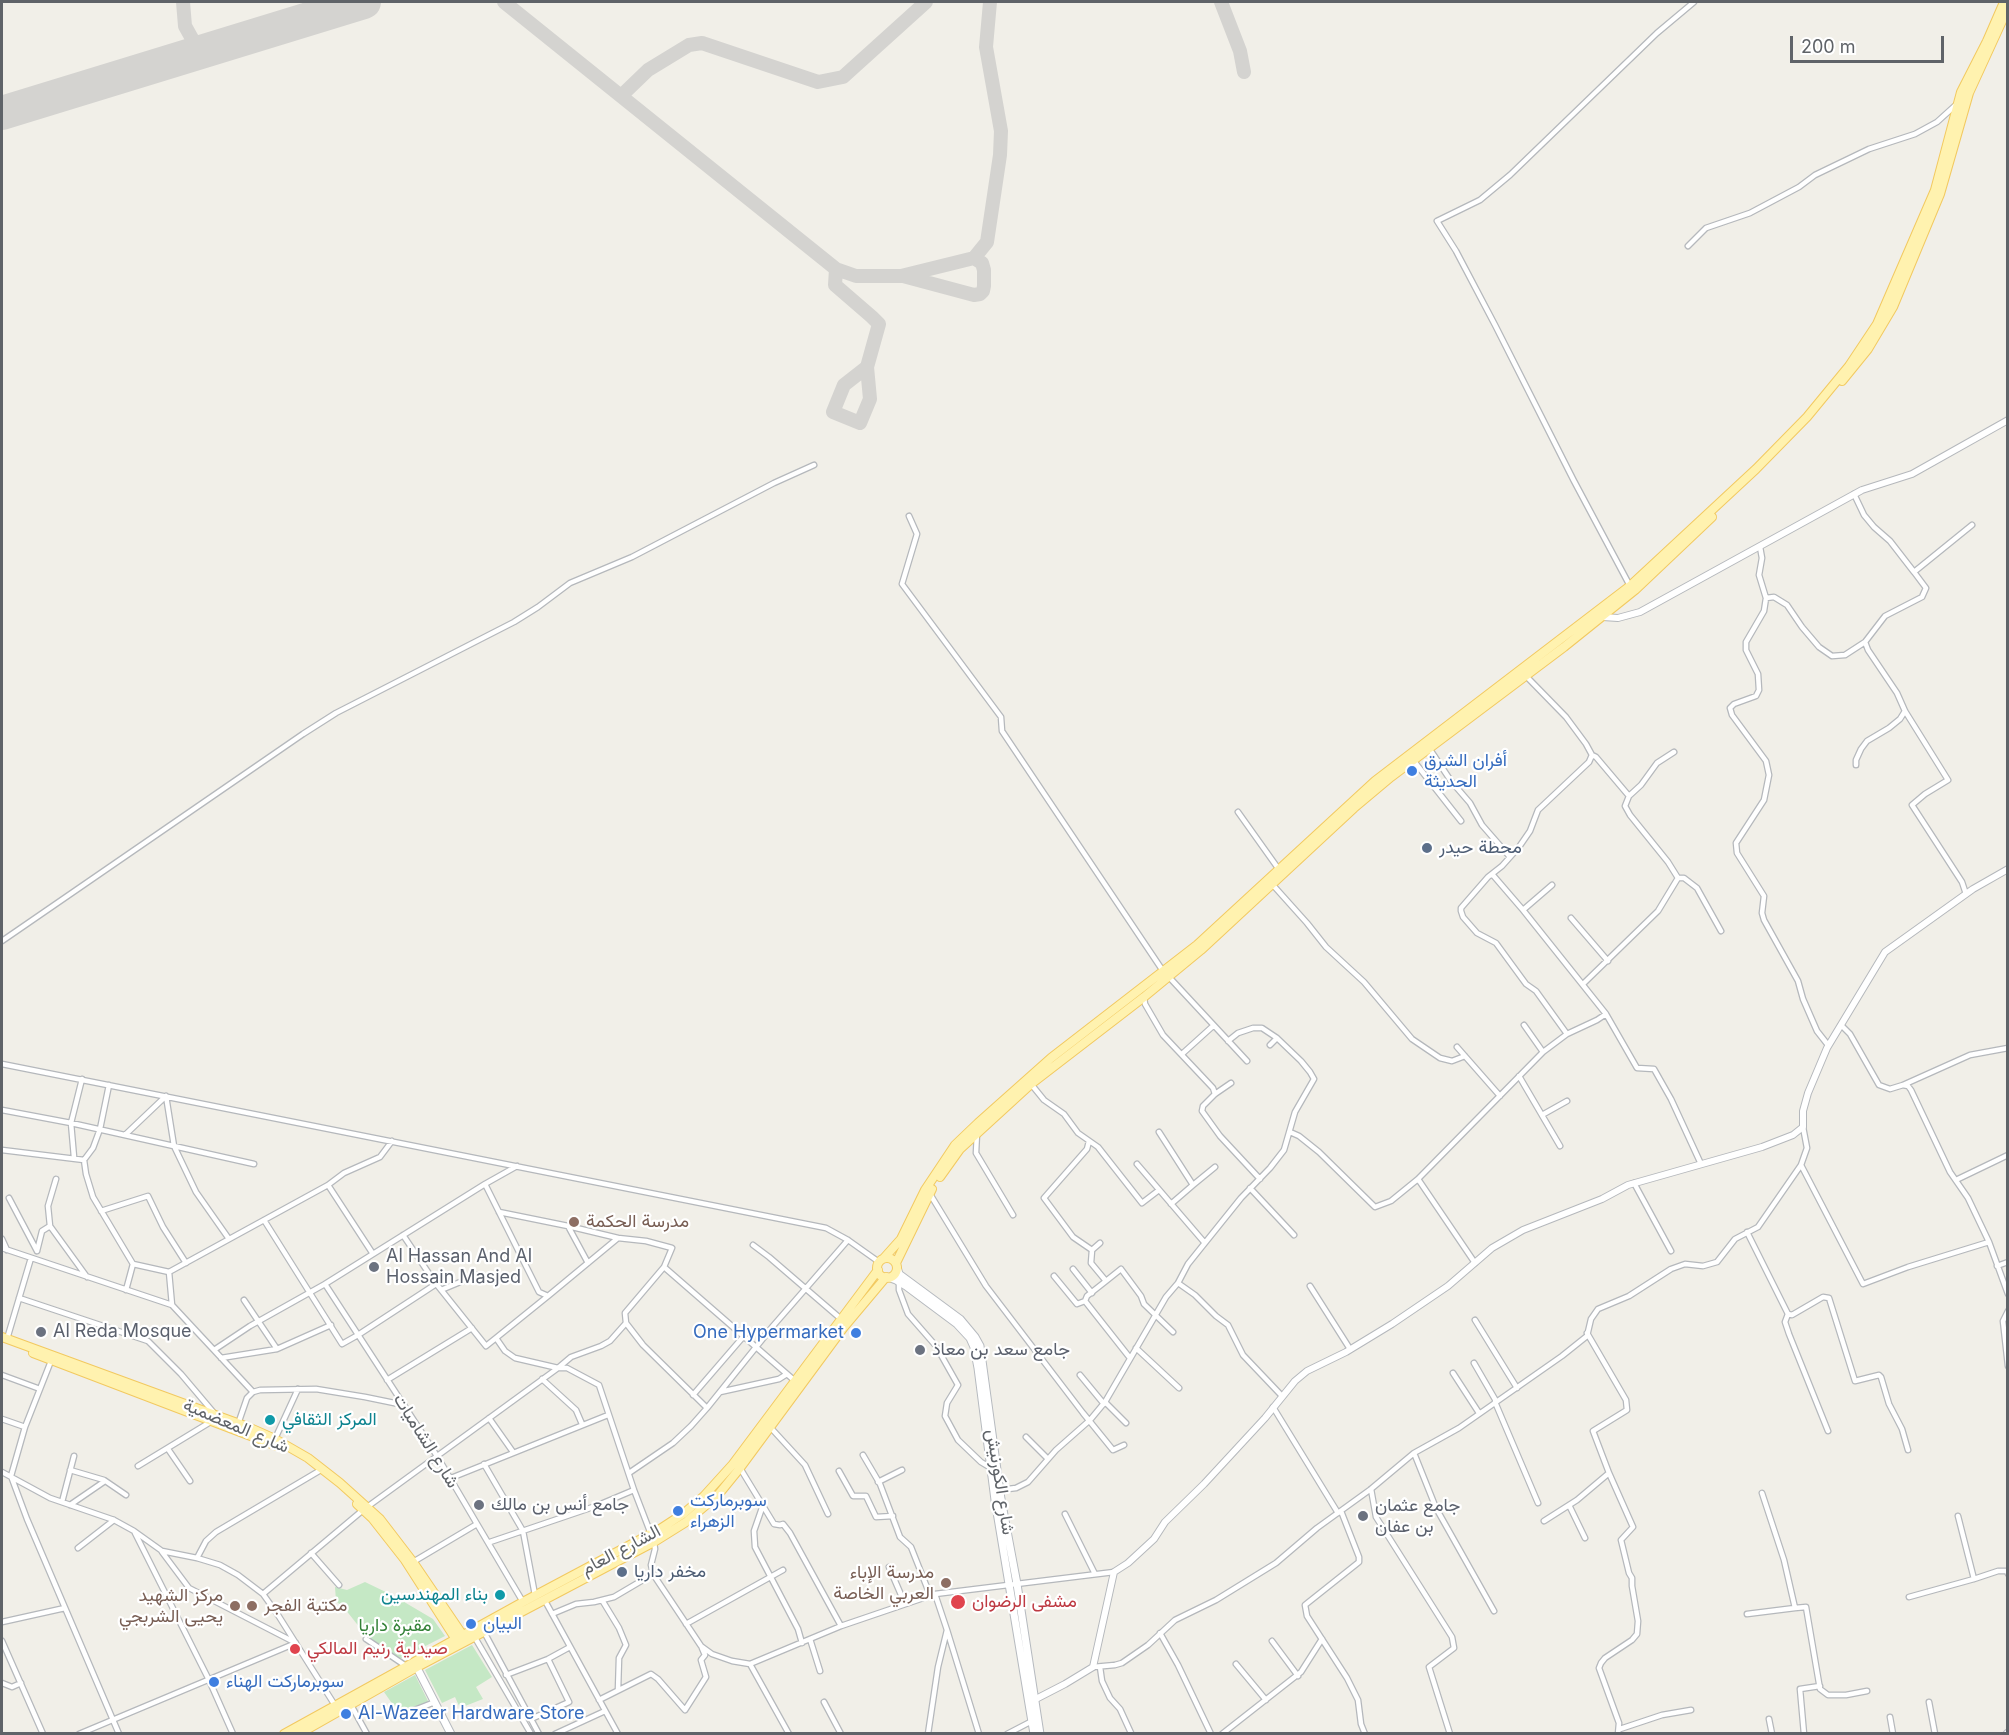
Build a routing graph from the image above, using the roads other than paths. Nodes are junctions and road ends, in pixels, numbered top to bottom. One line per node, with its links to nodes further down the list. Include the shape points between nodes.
1 (1694, 2): 13 (street, via 1510,176 1480,200 1437,221)
2 (2004, 2): 4 (main road)
3 (2007, 8): 15 (main road, via 1969,93 1940,194 1893,307 1868,349 1785,446 1660,567)
4 (1958, 102): 5 (street, via 1937,122 1915,134 1869,149 1750,213 1706,228); 13 (main road, via 1935,190 1877,324 1862,348 1821,401 1782,442)
5 (1688, 246)
6 (2007, 420): 8 (street, via 1912,474)
7 (814, 465): 40 (street, via 632,558 570,583 514,622 336,713)
8 (1854, 494): 11 (street); 12 (street, via 1864,515)
9 (909, 516): 42 (street, via 917,534 902,584 1000,717 1002,731)
10 (1972, 525): 12 (street)
11 (1760, 547): 14 (street, via 1759,574); 15 (street, via 1633,615 1618,618)
12 (1914, 572): 16 (street, via 1926,588 1922,597 1885,616)
13 (1630, 586): 15 (main road)
14 (1766, 598): 16 (street, via 1774,597 1787,605 1819,647 1832,656 1845,655); 54 (street, via 1764,611 1746,642 1758,674 1759,690 1756,696 1730,708 1766,761 1769,775 1764,800 1736,843 1737,853 1764,896 1764,920 1798,981 1817,1031)
15 (1601, 614): 17 (main road); 18 (main road)
16 (1865, 642): 19 (street)
17 (1526, 676): 18 (main road); 22 (street, via 1566,717)
18 (1486, 701): 20 (main road); 25 (main road)
19 (1905, 711): 24 (street, via 1889,728 1867,741); 36 (street, via 1948,780 1914,803 1913,808)
20 (1429, 748): 23 (main road); 29 (street, via 1470,802 1482,825)
21 (1674, 752): 26 (street, via 1657,763)
22 (1592, 755): 26 (street); 29 (street, via 1538,810 1526,837)
23 (1413, 760): 25 (main road); 28 (street)
24 (1856, 765)
25 (1389, 775): 31 (main road)
26 (1629, 796): 33 (street, via 1626,810)
27 (1238, 813): 31 (street)
28 (1461, 821)
29 (1510, 857): 32 (street)
30 (2007, 868): 36 (street)
31 (1281, 872): 34 (main road); 42 (main road)
32 (1492, 874): 37 (street); 50 (street, via 1461,908 1461,914 1477,933 1496,943)
33 (1678, 878): 39 (street, via 1697,888); 41 (street, via 1658,911)
34 (1272, 884): 42 (main road, via 1221,933); 59 (street, via 1412,1039 1440,1058 1452,1061)
35 (1552, 885): 37 (street)
36 (1966, 894): 48 (street, via 1885,952)
37 (1523, 910): 43 (street)
38 (1571, 918): 41 (street)
39 (1721, 931)
40 (2, 940)
41 (1608, 961): 43 (street)
42 (1167, 975): 44 (main road); 45 (main road); 49 (street)
43 (1583, 984): 46 (street)
44 (1144, 997): 45 (main road); 58 (street, via 1158,1029)
45 (1122, 1009): 66 (main road); 76 (main road, via 1051,1058)
46 (1606, 1014): 50 (street); 91 (street, via 1637,1068 1654,1069)
47 (1524, 1025): 57 (street)
48 (1842, 1025): 54 (street); 67 (street, via 1879,1085 1890,1089)
49 (1213, 1026): 52 (street); 58 (street)
50 (1567, 1034): 57 (street)
51 (1277, 1038): 52 (street, via 1262,1028 1253,1028); 53 (street); 79 (street, via 1314,1079 1295,1112)
52 (1228, 1041): 60 (street)
53 (1270, 1045)
54 (1828, 1045): 75 (street, via 1808,1093)
55 (1457, 1047): 59 (street)
56 (2007, 1048): 67 (street, via 1970,1055)
57 (1543, 1052): 62 (street)
58 (1182, 1054): 68 (street)
59 (1465, 1056): 70 (street)
60 (1247, 1061)
61 (2, 1064): 63 (street)
62 (1519, 1076): 70 (street); 73 (street)
63 (82, 1079): 65 (street); 74 (street)
64 (1231, 1083): 68 (street)
65 (109, 1084): 69 (street); 77 (street)
66 (1031, 1084): 76 (main road); 82 (street)
67 (1903, 1085): 98 (street, via 1911,1090)
68 (1215, 1094): 96 (street, via 1202,1111)
69 (166, 1096): 80 (street); 81 (street); 83 (street)
70 (1500, 1096): 97 (street)
71 (1567, 1101): 73 (street)
72 (2, 1110): 74 (street)
73 (1542, 1115): 84 (street)
74 (71, 1123): 77 (street); 87 (street)
75 (1803, 1127): 91 (street, via 1780,1140); 92 (street, via 1807,1148)
76 (979, 1128): 105 (main road); 110 (street, via 976,1153); 134 (main road, الشارع العام, via 955,1145 901,1239)
77 (100, 1130): 80 (street); 88 (street)
78 (1159, 1132): 102 (street)
79 (1290, 1132): 96 (street, via 1279,1158); 97 (street, via 1319,1152 1375,1207 1391,1201)
80 (125, 1135): 83 (street)
81 (392, 1141): 93 (street); 101 (street, via 380,1157)
82 (1089, 1142): 104 (street, via 1142,1203); 126 (street, via 1044,1198 1073,1237)
83 (174, 1146): 89 (street); 119 (street, via 196,1192)
84 (1560, 1146)
85 (2, 1150): 87 (street)
86 (2007, 1155): 98 (street)
87 (74, 1157): 88 (street)
88 (84, 1160): 108 (street, via 93,1197)
89 (254, 1164)
90 (1137, 1164): 104 (street)
91 (1701, 1164): 100 (street)
92 (1801, 1165): 114 (street, via 1758,1227); 122 (street, via 1863,1284)
93 (517, 1166): 99 (street); 120 (street, via 826,1228)
94 (1215, 1167): 102 (street)
95 (56, 1179): 112 (street, via 48,1206)
96 (1260, 1179): 103 (street)
97 (1418, 1179): 135 (street)
98 (1956, 1180): 122 (street)
99 (485, 1184): 109 (street); 115 (street)
100 (1634, 1184): 128 (street); 135 (street, via 1523,1230)
101 (328, 1185): 111 (street); 129 (street)
102 (1193, 1185): 107 (street)
103 (1250, 1188): 116 (street); 121 (street)
104 (1159, 1190): 107 (street)
105 (930, 1193): 137 (main road); 214 (street, via 986,1286)
106 (9, 1197): 127 (street)
107 (1171, 1204): 121 (street)
108 (101, 1211): 132 (street, via 148,1196); 136 (street)
109 (499, 1212): 113 (street); 158 (street, via 539,1292)
110 (1013, 1215)
111 (264, 1220): 119 (street); 155 (street)
112 (50, 1226): 127 (street, via 42,1231); 144 (street)
113 (568, 1226): 117 (street); 133 (street)
114 (1748, 1232): 164 (street); 173 (street, via 1735,1239 1717,1262 1671,1269 1629,1296 1598,1309)
115 (403, 1235): 129 (street); 150 (street)
116 (1294, 1235)
117 (618, 1238): 133 (street); 139 (street, via 672,1248)
118 (2, 1239): 125 (street)
119 (229, 1239): 132 (street)
120 (848, 1240): 134 (street); 152 (street)
121 (1204, 1242): 148 (street)
122 (1989, 1242): 138 (street)
123 (1100, 1244): 126 (street)
124 (753, 1245): 152 (street)
125 (4, 1249): 130 (street)
126 (1092, 1250): 146 (street, via 1090,1263)
127 (37, 1251): 130 (street)
128 (1671, 1251)
129 (373, 1254): 149 (street)
130 (33, 1259): 144 (street); 159 (street)
131 (2007, 1262): 138 (street)
132 (186, 1263): 141 (street)
133 (588, 1263): 158 (street)
134 (880, 1263): 137 (main road, via 889,1258); 145 (main road, via 881,1275); 169 (main road, الشارع العام)
135 (1475, 1263): 181 (street, via 1448,1286)
136 (133, 1264): 141 (street); 153 (street)
137 (897, 1265): 145 (main road, via 894,1274); 250 (main road, شارع الكورنيش, via 899,1274 960,1319 975,1336 982,1358)
138 (1997, 1266): 157 (street)
139 (664, 1267): 168 (street, via 625,1313); 175 (street)
140 (1073, 1269): 156 (street)
141 (169, 1272): 162 (street)
142 (477, 1275): 154 (street)
143 (1054, 1276): 161 (street, via 1077,1304)
144 (87, 1277): 153 (street)
145 (887, 1277): 147 (main road, شارع الكورنيش); 169 (main road, الشارع العام)
146 (1106, 1281): 156 (street); 165 (street, via 1121,1269)
147 (900, 1282): 235 (main road, شارع الكورنيش, via 970,1338 978,1368); 235 (street, via 898,1290 908,1314 936,1346 958,1385 947,1403 945,1416 958,1440)
148 (1178, 1282): 165 (street); 203 (street, via 1228,1325 1243,1355)
149 (325, 1284): 155 (street); 174 (street, شارع الشاميات)
150 (436, 1284): 154 (street); 174 (street)
151 (1310, 1286): 181 (street)
152 (805, 1289): 169 (street); 178 (street)
153 (126, 1290): 162 (street)
154 (441, 1290): 171 (street)
155 (311, 1292): 167 (street); 170 (street)
156 (1092, 1293): 161 (street)
157 (2007, 1294)
158 (548, 1296): 176 (street)
159 (20, 1298): 177 (street); 211 (street, via 148,1341 181,1374)
160 (244, 1299): 167 (street)
161 (1085, 1301): 185 (street)
162 (172, 1305): 182 (street)
163 (2007, 1311): 187 (street, via 2003,1321)
164 (1788, 1314): 220 (street, via 1785,1322 1789,1334); 225 (street, via 1823,1298 1829,1299 1855,1381 1881,1377)
165 (1155, 1316): 172 (street); 179 (street)
166 (1475, 1320): 197 (street)
167 (259, 1321): 180 (street); 182 (street)
168 (626, 1323): 188 (street, via 610,1341 571,1357); 202 (street)
169 (841, 1323): 195 (main road, الشارع العام); 219 (main road, الشارع العام)
170 (331, 1325): 174 (street, via 342,1344); 180 (street)
171 (472, 1328): 176 (street, via 486,1346); 194 (street)
172 (1173, 1332)
173 (1587, 1333): 197 (street); 242 (street, via 1628,1410 1593,1431)
174 (358, 1335): 194 (street, شارع الشاميات)
175 (743, 1337): 178 (street); 202 (street)
176 (496, 1338): 188 (street, via 515,1358)
177 (3, 1339): 183 (main road, شارع المعضمية)
178 (756, 1348): 190 (street); 201 (street)
179 (1136, 1348): 185 (street); 196 (street)
180 (277, 1349): 184 (street)
181 (1350, 1349): 203 (street, via 1307,1371)
182 (214, 1350): 184 (street)
183 (52, 1358): 198 (street); 211 (main road, شارع المعضمية)
184 (221, 1358): 200 (street)
185 (1130, 1358): 205 (street)
186 (1474, 1363): 204 (street)
187 (2007, 1366)
188 (558, 1368): 193 (street); 210 (street, via 567,1368 599,1385)
189 (1453, 1373): 209 (street)
190 (787, 1374): 195 (street); 201 (street)
191 (2, 1375): 198 (street)
192 (1080, 1375): 205 (street)
193 (542, 1379): 212 (street); 216 (street, via 576,1410)
194 (387, 1380): 206 (street, شارع الشاميات)
195 (795, 1381): 269 (main road, الشارع العام, via 714,1486)
196 (1179, 1388)
197 (1517, 1388): 204 (street)
198 (40, 1389): 218 (street)
199 (298, 1389): 200 (street); 206 (street); 222 (street)
200 (253, 1392): 217 (street)
201 (720, 1392): 208 (street)
202 (693, 1395): 208 (street)
203 (1282, 1396): 207 (street)
204 (1495, 1401): 209 (street); 254 (street)
205 (1105, 1403): 214 (street); 215 (street)
206 (404, 1405): 230 (street, شارع الشاميات)
207 (1273, 1407): 259 (street); 279 (street, via 1165,1522 1154,1539)
208 (707, 1408): 241 (street, via 673,1443)
209 (1479, 1413): 227 (street)
210 (608, 1415): 216 (street); 241 (street)
211 (214, 1418): 217 (main road, شارع المعضمية); 224 (street)
212 (489, 1418): 226 (street); 230 (street)
213 (2, 1419): 218 (street)
214 (1090, 1420): 223 (street, via 1113,1450); 231 (street)
215 (1126, 1423)
216 (582, 1424): 226 (street)
217 (237, 1426): 222 (main road, شارع المعضمية)
218 (25, 1427): 243 (street)
219 (771, 1428): 234 (main road, الشارع العام); 260 (street, via 805,1465)
220 (1828, 1431)
221 (1026, 1437): 231 (street)
222 (274, 1442): 238 (main road, شارع المعضمية); 258 (main road, شارع المعضمية, via 321,1467)
223 (1124, 1444)
224 (168, 1449): 233 (street); 246 (street)
225 (1908, 1450)
226 (513, 1452): 232 (street)
227 (1414, 1453): 248 (street); 296 (street, via 1436,1508)
228 (863, 1455): 247 (street)
229 (74, 1456): 236 (street)
230 (437, 1456): 244 (street, شارع الشاميات); 258 (street)
231 (1048, 1459): 250 (street, via 1028,1482)
232 (484, 1464): 244 (street); 268 (street)
233 (138, 1466)
234 (740, 1468): 256 (street); 269 (main road, الشارع العام, via 709,1504 681,1526)
235 (991, 1468): 286 (main road, شارع الكورنيش)
236 (70, 1470): 245 (street); 253 (street)
237 (902, 1470): 247 (street)
238 (319, 1471): 258 (main road, شارع المعضمية); 275 (street, via 216,1532)
239 (839, 1471): 262 (street, via 853,1496 866,1496 876,1517)
240 (2, 1472): 243 (street)
241 (629, 1473): 249 (street)
242 (1610, 1473): 257 (street); 347 (street, via 1633,1527 1621,1540 1638,1621 1637,1634 1605,1658 1599,1668)
243 (11, 1476): 253 (street); 294 (street)
244 (451, 1478): 266 (street, شارع الشاميات)
245 (105, 1481): 252 (street); 255 (street)
246 (190, 1481)
247 (878, 1482): 262 (street)
248 (1371, 1489): 259 (street); 371 (street, via 1376,1517 1452,1637 1454,1648 1429,1667)
249 (634, 1490): 268 (street); 269 (street)
250 (1000, 1490): 286 (main road, شارع الكورنيش)
251 (1762, 1493): 295 (street)
252 (126, 1495)
253 (62, 1502): 255 (street)
254 (1538, 1503)
255 (70, 1505): 264 (street)
256 (763, 1505): 283 (street, via 754,1531 754,1546); 301 (street, via 774,1524 783,1524 790,1533)
257 (1569, 1505): 265 (street); 270 (street)
258 (365, 1509): 274 (street); 276 (main road, شارع المعضمية, via 380,1519); 305 (main road, شارع المعضمية)
259 (1340, 1512): 304 (street, via 1276,1563 1175,1620); 308 (street, via 1359,1562 1305,1605 1307,1616)
260 (828, 1514)
261 (1065, 1514): 281 (street)
262 (893, 1516): 288 (street, via 900,1537 911,1547)
263 (1958, 1516): 284 (street)
264 (114, 1520): 267 (street); 272 (street)
265 (1544, 1521)
266 (477, 1524): 271 (street, شارع الشاميات); 276 (street)
267 (134, 1531): 273 (street); 325 (street)
268 (523, 1531): 271 (street); 289 (street)
269 (653, 1538): 280 (street); 289 (main road, الشارع العام)
270 (1585, 1538)
271 (490, 1542): 292 (street, شارع الشاميات)
272 (78, 1548)
273 (162, 1551): 275 (street); 312 (street, via 189,1588)
274 (312, 1553): 285 (street); 287 (street)
275 (197, 1558): 287 (street, via 238,1575)
276 (413, 1562): 305 (main road, شارع المعضمية)
277 (889, 1567): 293 (street)
278 (783, 1570): 283 (street)
279 (1114, 1572): 281 (street); 321 (street)
280 (653, 1574): 291 (street); 300 (street)
281 (1095, 1574): 286 (street)
282 (2007, 1574): 284 (street, via 1998,1571)
283 (769, 1576): 300 (street); 313 (street)
284 (1974, 1579): 290 (street)
285 (339, 1585)
286 (1014, 1585): 288 (street); 334 (main road, شارع الكورنيش)
287 (263, 1594): 312 (street)
288 (933, 1594): 293 (street); 303 (street)
289 (539, 1596): 292 (main road, الشارع العام); 297 (street); 302 (main road, الشارع العام)
290 (1909, 1597)
291 (602, 1600): 297 (street, via 576,1604); 329 (street, via 626,1645 619,1658)
292 (524, 1602): 302 (main road, الشارع العام)
293 (904, 1604): 301 (street)
294 (65, 1608): 299 (street); 345 (street)
295 (1795, 1608): 298 (street); 328 (street, via 1806,1607)
296 (1494, 1611)
297 (552, 1614): 316 (street)
298 (1747, 1614)
299 (2, 1622)
300 (686, 1624): 315 (street)
301 (841, 1626): 307 (street)
302 (482, 1629): 305 (main road, الشارع العام); 310 (street)
303 (947, 1629): 363 (street); 364 (street)
304 (1160, 1633): 321 (street, via 1128,1659); 368 (street)
305 (465, 1638): 314 (street); 320 (main road, الشارع العام)
306 (366, 1639): 320 (street)
307 (810, 1639): 313 (street); 322 (street)
308 (1322, 1639): 324 (street); 370 (street, via 1358,1700)
309 (2, 1641): 327 (street)
310 (489, 1641): 314 (street); 323 (street)
311 (1272, 1641): 324 (street)
312 (296, 1643): 325 (street); 338 (street)
313 (802, 1643): 318 (street)
314 (479, 1646): 357 (street)
315 (701, 1646): 318 (street, via 712,1654); 329 (street, via 706,1677 685,1710 651,1674)
316 (570, 1647): 317 (street); 331 (street)
317 (548, 1659): 323 (street); 343 (street, via 569,1702)
318 (750, 1664): 361 (street)
319 (1236, 1664): 332 (street)
320 (412, 1665): 333 (main road, الشارع العام); 335 (main road)
321 (1096, 1667): 334 (street); 348 (street)
322 (820, 1671)
323 (506, 1675): 343 (street)
324 (1298, 1676): 332 (street)
325 (208, 1680): 345 (street); 352 (street)
326 (2, 1683): 327 (street, via 12,1687)
327 (21, 1683): 349 (street)
328 (1820, 1686): 330 (street, via 1828,1695); 373 (street, via 1800,1689)
329 (618, 1690): 331 (street)
330 (1867, 1691)
331 (599, 1700): 339 (street)
332 (1266, 1700): 369 (street)
333 (349, 1701): 338 (main road, الشارع العام); 355 (street)
334 (1032, 1701): 346 (main road, شارع الكورنيش)
335 (435, 1702): 341 (street); 356 (main road)
336 (824, 1702): 362 (street)
337 (1929, 1702): 375 (street)
338 (337, 1708): 353 (main road, الشارع العام); 354 (main road)
339 (605, 1710): 359 (street); 360 (street)
340 (1691, 1710): 347 (street, via 1662,1715)
341 (399, 1716)
342 (1890, 1717): 374 (street)
343 (531, 1719): 358 (street)
344 (1769, 1719): 372 (street)
345 (113, 1720): 350 (street); 351 (street)
346 (1035, 1720): 365 (street); 366 (main road, شارع الكورنيش); 367 (main road, شارع الكورنيش)
347 (1619, 1731)
348 (1131, 1733)
349 (43, 1734)
350 (79, 1734)
351 (119, 1734)
352 (233, 1734)
353 (284, 1734)
354 (299, 1734)
355 (367, 1734)
356 (451, 1734)
357 (531, 1734)
358 (539, 1734)
359 (555, 1734)
360 (618, 1734)
361 (789, 1734)
362 (841, 1734)
363 (928, 1734)
364 (979, 1734)
365 (1007, 1734)
366 (1034, 1734)
367 (1040, 1734)
368 (1210, 1734)
369 (1222, 1734)
370 (1365, 1734)
371 (1450, 1734)
372 (1772, 1734)
373 (1804, 1734)
374 (1893, 1734)
375 (1935, 1734)

